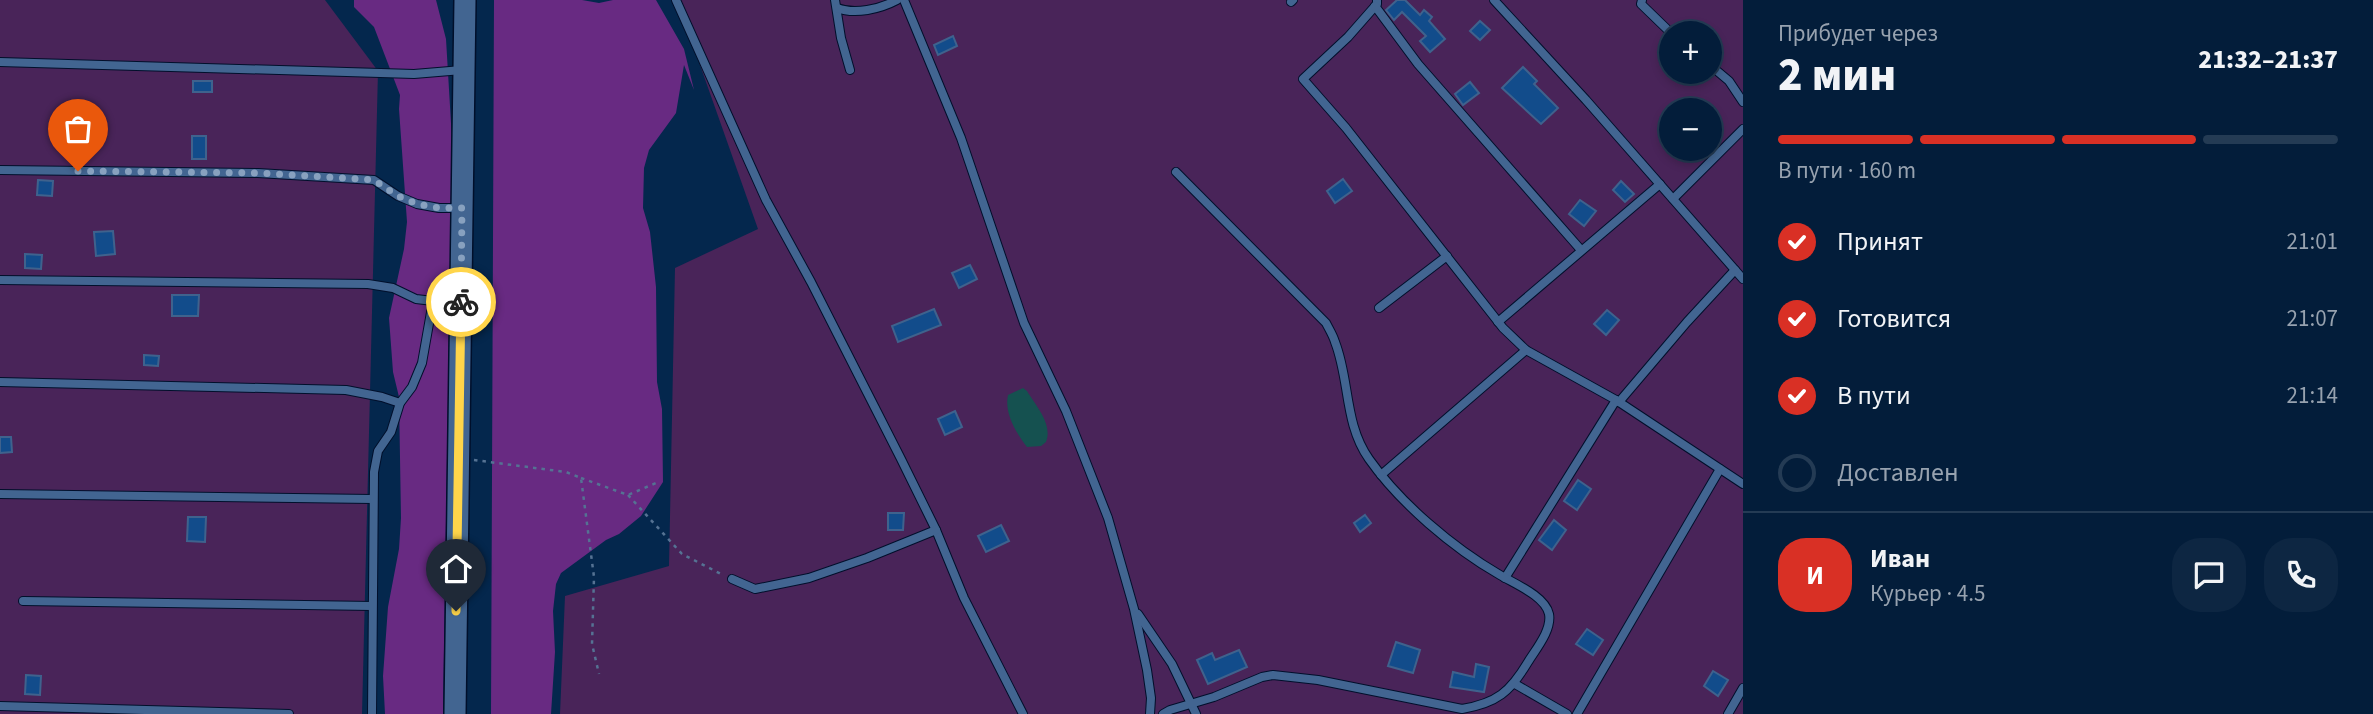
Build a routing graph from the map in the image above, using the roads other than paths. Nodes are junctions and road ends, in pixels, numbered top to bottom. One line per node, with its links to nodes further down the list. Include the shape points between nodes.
1 (465, 0): 11 (street)
2 (676, 0): 39 (lane, via 766,200)
3 (897, 0): 8 (lane, via 866,10 846,11)
4 (904, 0): 44 (lane, via 961,138 1024,323 1066,411 1108,518)
5 (1494, 0): 18 (lane)
6 (1642, 0): 9 (lane, via 1641,5)
7 (1376, 3): 21 (lane, via 1426,74); 22 (lane, via 1303,79)
8 (836, 4): 12 (lane)
9 (1659, 22)
10 (0, 62): 11 (lane, via 415,74)
11 (463, 70): 20 (street)
12 (850, 70)
13 (1722, 75): 14 (lane)
14 (1743, 102)
15 (1743, 130): 19 (lane)
16 (0, 170): 20 (lane, via 258,173 374,180 417,204)
17 (1176, 172): 35 (lane, via 1325,323 1336,342 1352,424)
18 (1660, 184): 19 (lane); 21 (lane)
19 (1673, 199): 23 (lane)
20 (462, 208): 26 (street)
21 (1581, 250): 29 (lane)
22 (1447, 256): 28 (lane); 29 (lane)
23 (1735, 270): 24 (lane); 32 (lane)
24 (1743, 279)
25 (0, 280): 27 (lane, via 368,284)
26 (461, 292): 27 (lane); 52 (street)
27 (433, 300): 33 (lane, via 422,363)
28 (1379, 308)
29 (1498, 323): 30 (lane)
30 (1527, 350): 32 (lane); 35 (lane)
31 (0, 382): 33 (lane, via 346,390)
32 (1618, 401): 34 (lane); 40 (lane)
33 (400, 403): 38 (lane, via 391,432 378,451)
34 (1720, 469): 36 (lane); 58 (lane)
35 (1381, 475): 40 (lane, via 1425,520)
36 (1743, 484)
37 (0, 494): 38 (lane)
38 (373, 499): 43 (lane)
39 (936, 530): 41 (lane, via 809,578 755,589); 53 (lane, via 964,598)
40 (1505, 578): 45 (lane, via 1541,601 1549,612 1544,637)
41 (732, 579)
42 (23, 601): 43 (lane)
43 (372, 606): 51 (lane)
44 (1134, 609): 47 (lane, via 1172,664); 54 (lane, via 1147,670)
45 (1515, 684): 47 (lane, via 1496,699 1462,709 1273,675); 57 (lane)
46 (1743, 688): 59 (lane)
47 (1191, 704): 55 (lane); 56 (lane)
48 (0, 706): 49 (lane)
49 (14, 710): 50 (lane)
50 (289, 714)
51 (372, 714)
52 (455, 714)
53 (1023, 714)
54 (1150, 714)
55 (1163, 714)
56 (1196, 714)
57 (1567, 714)
58 (1577, 714)
59 (1728, 714)

